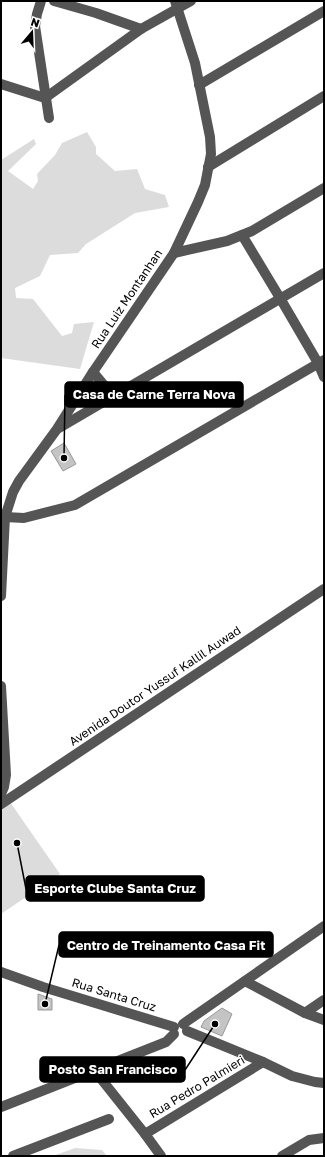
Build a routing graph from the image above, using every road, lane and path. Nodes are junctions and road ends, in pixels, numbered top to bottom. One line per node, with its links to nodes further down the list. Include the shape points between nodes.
1 (41, 1): 10 (street, via 35,26)
2 (54, 1): 6 (street)
3 (191, 1): 4 (street)
4 (176, 5): 6 (street); 8 (street, Rua Luiz Montanhan)
5 (324, 11): 8 (street)
6 (141, 29): 10 (street)
7 (1, 84): 10 (street)
8 (200, 85): 12 (street, Rua Luiz Montanhan, via 210,138 211,154)
9 (324, 96): 12 (street)
10 (45, 98): 11 (street)
11 (49, 118)
12 (208, 167): 15 (street, Rua Luiz Montanhan, via 205,185)
13 (324, 188): 14 (street)
14 (242, 235): 15 (street); 17 (street)
15 (174, 253): 19 (street, Rua Luiz Montanhan)
16 (324, 273): 17 (street)
17 (280, 298): 18 (street); 21 (street)
18 (321, 362): 20 (street); 23 (street, via 75,504 24,518)
19 (93, 372): 21 (street); 22 (street, Rua Luiz Montanhan)
20 (324, 377)
21 (113, 396): 22 (street)
22 (57, 429): 23 (street, Rua Luiz Montanhan, via 19,481)
23 (5, 517): 25 (street, Rua Luiz Montanhan)
24 (324, 589): 28 (street, Avenida Doutor Yussuf Kallil Auwad)
25 (1, 596)
26 (1, 686): 27 (street, via 6,775)
27 (1, 794)
28 (1, 804)
29 (324, 926): 31 (street)
30 (1, 972): 35 (street, Rua Santa Cruz)
31 (246, 981): 33 (street); 35 (street)
32 (324, 1000): 33 (street)
33 (305, 1013): 34 (street)
34 (324, 1020)
35 (179, 1029): 36 (street, Rua Santa Cruz); 37 (street, via 166,1042)
36 (263, 1062): 38 (street, Rua Santa Cruz, via 292,1076); 41 (street, Rua Pedro Palmieri)
37 (94, 1070): 39 (street); 41 (street)
38 (324, 1083)
39 (1, 1107)
40 (109, 1119): 43 (street)
41 (145, 1134): 44 (street)
42 (324, 1138): 45 (street, via 309,1140)
43 (13, 1156)
44 (161, 1156)
45 (282, 1156)

